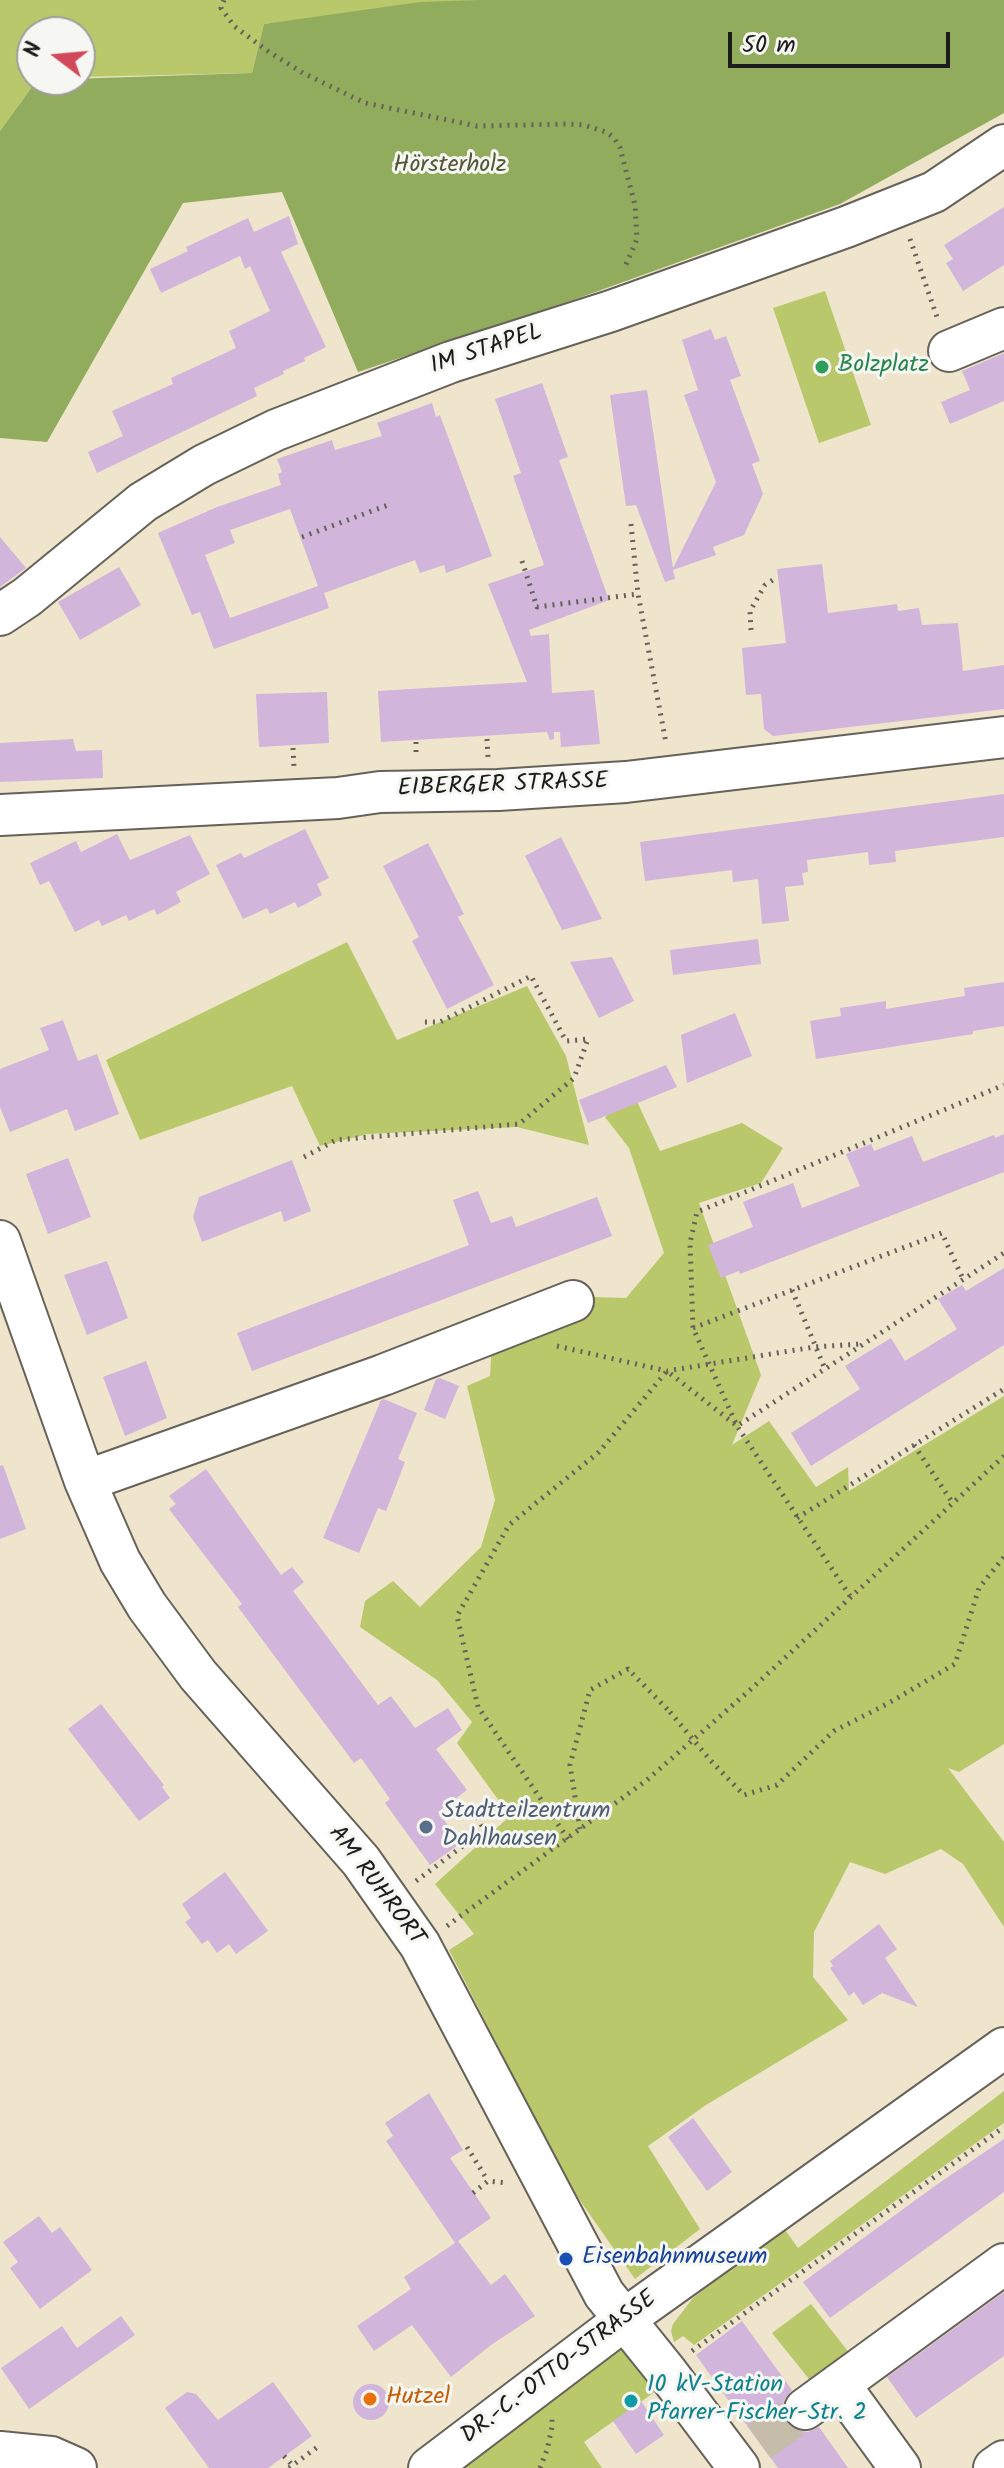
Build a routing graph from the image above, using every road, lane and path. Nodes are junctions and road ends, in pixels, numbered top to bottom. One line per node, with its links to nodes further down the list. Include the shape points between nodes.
1 (224, 0): 4 (path, via 221,8 234,26 269,52 365,103 477,126 584,125 614,138 637,229)
2 (1004, 145): 4 (street, IM STAPEL, via 934,192)
3 (919, 264): 6 (path)
4 (611, 311): 13 (street, IM STAPEL, via 360,395 204,465 143,502)
5 (1004, 328): 6 (street)
6 (949, 351)
7 (388, 505): 9 (path)
8 (631, 524): 12 (path)
9 (302, 537)
10 (522, 561): 12 (path, via 537,607)
11 (776, 578): 14 (path, via 765,585 750,611)
12 (638, 594): 16 (path)
13 (0, 615)
14 (751, 630)
15 (1004, 737): 16 (street, EIBERGER STRASSE)
16 (672, 776): 17 (street, EIBERGER STRASSE, via 535,788)
17 (0, 815)
18 (423, 1022): 20 (path, via 440,1022 531,976 566,1041 588,1039 574,1078 519,1124 336,1140)
19 (1004, 1085): 26 (path, via 697,1212 690,1243)
20 (304, 1157)
21 (0, 1241): 37 (street, AM RUHRORT)
22 (1004, 1253): 23 (path)
23 (963, 1279): 24 (path, via 942,1233); 27 (path)
24 (792, 1290): 26 (path); 29 (path)
25 (573, 1301): 37 (street)
26 (693, 1328): 30 (path)
27 (863, 1344): 29 (path); 31 (path)
28 (557, 1346): 32 (path)
29 (814, 1347): 30 (path); 31 (path)
30 (709, 1362): 32 (path); 34 (path)
31 (825, 1369): 34 (path)
32 (667, 1371): 34 (path); 44 (path, via 599,1452 509,1525 457,1616 478,1707)
33 (1004, 1389): 35 (path)
34 (737, 1426): 39 (path)
35 (914, 1445): 38 (path); 39 (path)
36 (1004, 1456): 38 (path)
37 (85, 1481): 45 (street, AM RUHRORT, via 120,1561 147,1606 198,1675)
38 (952, 1502): 41 (path)
39 (797, 1518): 41 (path)
40 (1004, 1557): 43 (path, bridge, via 979,1588 955,1664 834,1731 777,1785 744,1795 628,1669 590,1690 570,1765)
41 (850, 1596): 43 (path, via 647,1780)
42 (472, 1806): 45 (path, via 483,1828 479,1834)
43 (580, 1829): 44 (path)
44 (568, 1839): 46 (path)
45 (389, 1900): 46 (street, AM RUHRORT)
46 (420, 1945): 54 (street, AM RUHRORT, via 604,2294)
47 (1004, 2048): 54 (street, DR.-C.-OTTO-STRASSE)
48 (1004, 2127): 55 (path)
49 (467, 2147): 50 (path)
50 (488, 2181): 51 (path); 52 (path, via 506,2182)
51 (473, 2193)
52 (515, 2193)
53 (1004, 2264): 56 (street)
54 (624, 2320): 55 (street, AM RUHRORT); 66 (street, DR.-C.-OTTO-STRASSE)
55 (666, 2371): 62 (street, AM RUHRORT)
56 (839, 2384): 57 (street); 68 (street)
57 (805, 2409)
58 (552, 2413): 67 (path)
59 (320, 2445): 64 (path)
60 (0, 2452): 65 (street, via 51,2457)
61 (284, 2456): 64 (path)
62 (744, 2457)
63 (1004, 2461): 69 (street)
64 (291, 2467)
65 (76, 2468)
66 (429, 2468)
67 (540, 2468)
68 (900, 2468)
69 (994, 2468)

